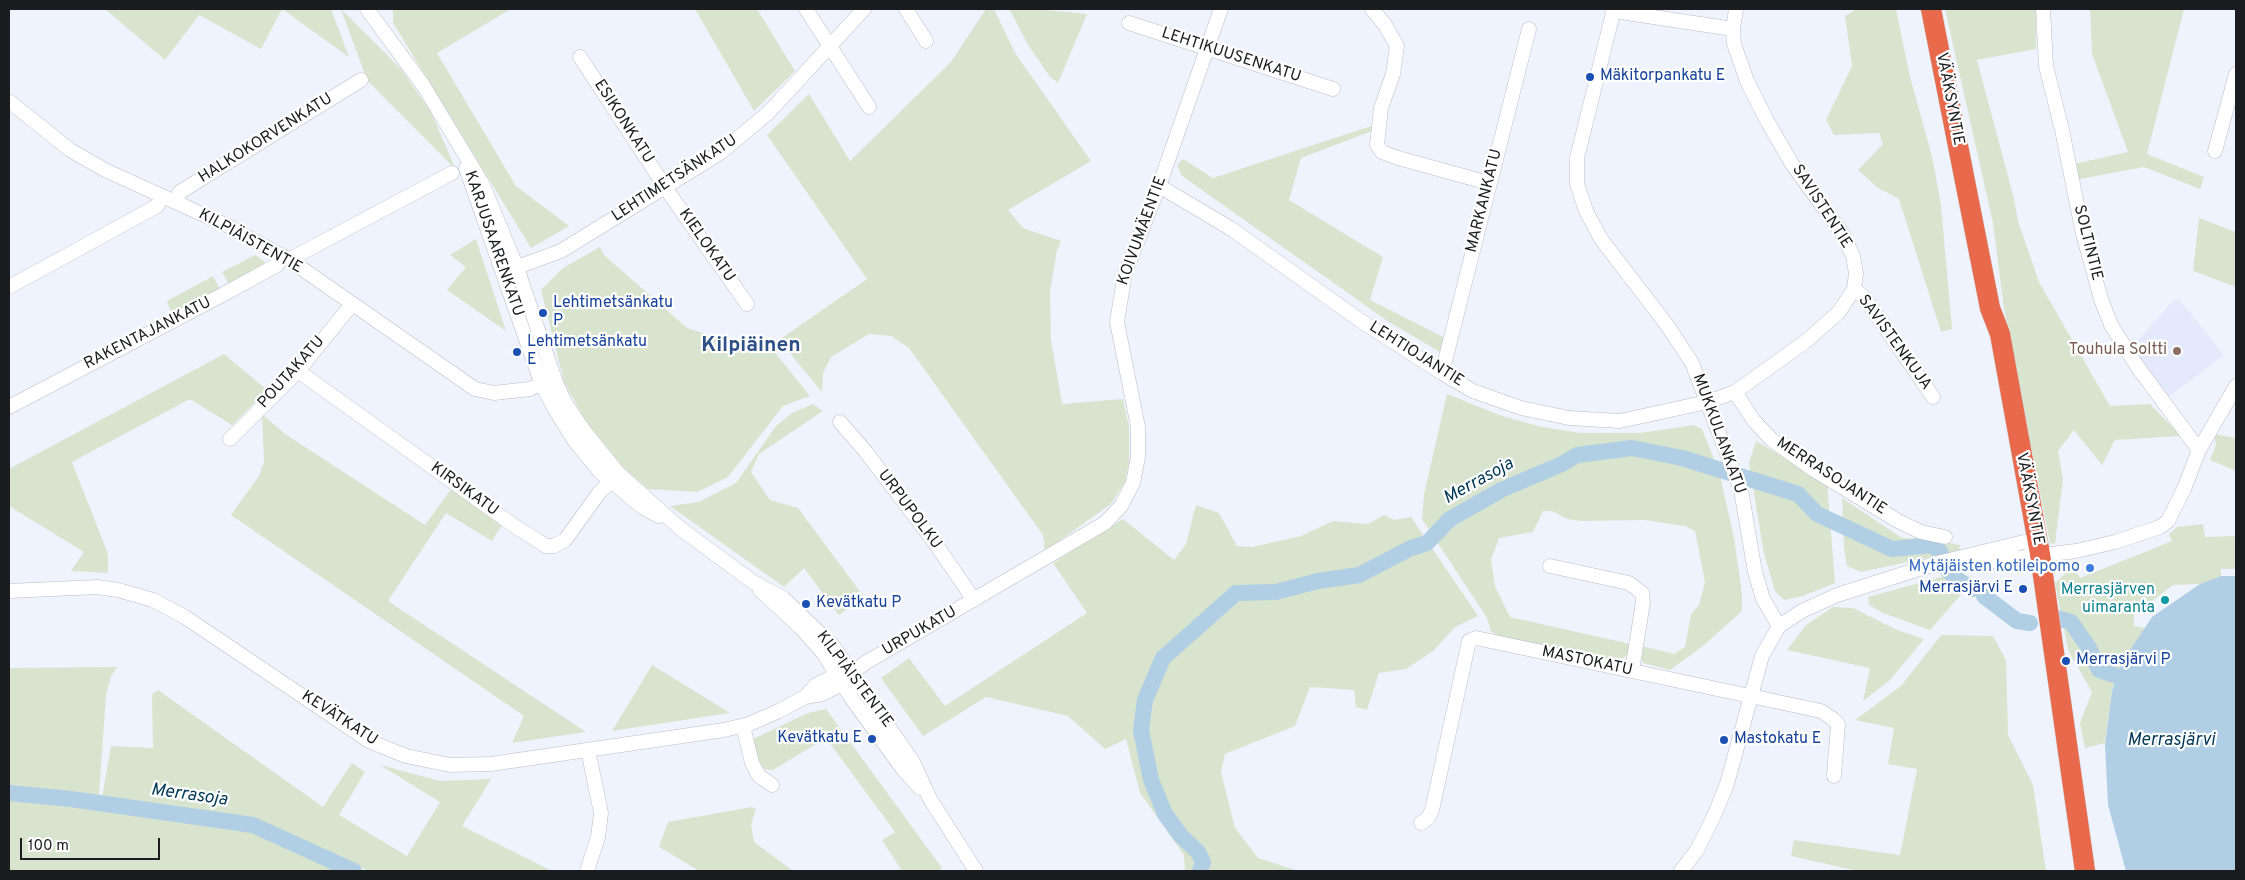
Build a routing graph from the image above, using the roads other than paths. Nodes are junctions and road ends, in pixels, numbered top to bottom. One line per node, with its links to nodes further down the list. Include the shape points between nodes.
1 (806, 9): 15 (street)
2 (864, 9): 15 (street, LEHTIMETSÄNKATU)
3 (906, 9): 14 (street)
4 (1220, 9): 16 (street, KOIVUMÄENTIE)
5 (1372, 9): 25 (street, via 1397,46 1393,74 1381,108 1377,144 1382,152)
6 (1736, 9): 13 (street, SAVISTENTIE)
7 (1931, 9): 49 (highway, VÄÄKSYNTIE, via 1990,308 2000,334)
8 (2042, 9): 46 (street, SOLTINTIE, via 2046,66 2083,234 2101,298 2111,325 2140,370)
9 (1614, 10): 13 (street); 42 (street, MUKKULANKATU, via 1577,158 1577,184 1586,211 1601,239 1692,362)
10 (366, 11): 31 (street, KARJUSAARENKATU, via 423,85 456,140)
11 (1129, 23): 16 (street, LEHTIKUUSENKATU)
12 (1529, 29): 25 (street, MARKANKATU)
13 (1733, 29): 33 (street, SAVISTENTIE, via 1734,44 1747,81 1766,119 1792,164 1842,233 1853,256)
14 (926, 41)
15 (830, 46): 22 (street); 27 (street, LEHTIMETSÄNKATU, via 768,113 720,153)
16 (1207, 49): 20 (street, LEHTIKUUSENKATU); 26 (street, KOIVUMÄENTIE)
17 (580, 57): 27 (street, ESIKONKATU)
18 (2236, 74): 23 (street)
19 (361, 80): 29 (street, HALKOKORVENKATU, via 180,192)
20 (1333, 89)
21 (9, 101): 28 (street, KILPIÄISTENTIE, via 70,150)
22 (869, 106)
23 (2215, 151)
24 (452, 173): 30 (street, RAKENTAJANKATU)
25 (1490, 182): 37 (street, MARKANKATU)
26 (1159, 186): 37 (street, LEHTIOJANTIE, via 1230,228 1361,321); 53 (street, KOIVUMÄENTIE, via 1125,273 1117,322 1138,426 1138,457 1133,483 1121,506 1105,523)
27 (666, 188): 31 (street, LEHTIMETSÄNKATU, via 561,251); 35 (street, KIELOKATU)
28 (162, 196): 29 (street, KILPIÄISTENTIE); 32 (street, via 157,206)
29 (175, 202): 30 (street, KILPIÄISTENTIE, via 228,226)
30 (287, 259): 34 (street, KILPIÄISTENTIE); 43 (street, RAKENTAJANKATU)
31 (511, 270): 38 (street, KARJUSAARENKATU)
32 (9, 287)
33 (1854, 289): 40 (street, via 1840,312 1805,342); 41 (street, SAVISTENKUJA, via 1864,296)
34 (352, 304): 36 (street, POUTAKATU); 38 (street, KILPIÄISTENTIE, via 475,389 494,393 530,389)
35 (747, 304)
36 (298, 371): 45 (street, POUTAKATU); 47 (street, KIRSIKATU, via 546,546 566,540)
37 (1442, 373): 42 (street, LEHTIOJANTIE, via 1473,391 1520,408 1569,418 1620,421)
38 (547, 377): 47 (street, KILPIÄISTENTIE, via 574,440)
39 (2236, 386): 46 (street)
40 (1734, 392): 42 (street); 48 (street, MERRASOJANTIE, via 1772,440 1814,470 1898,521 1921,532)
41 (1933, 397)
42 (1707, 402): 55 (street, MUKKULANKATU, via 1741,490 1754,572 1763,599)
43 (9, 407)
44 (840, 422): 54 (street, URPUPOLKU, via 935,543)
45 (230, 438)
46 (2199, 450): 49 (street, via 2168,521 2160,527 2089,548)
47 (614, 477): 51 (street, KILPIÄISTENTIE, via 642,507 682,529)
48 (1945, 537)
49 (2030, 551): 55 (street, via 1989,549 1909,572 1836,595); 69 (highway, VÄÄKSYNTIE); 70 (highway, VÄÄKSYNTIE)
50 (1550, 566): 56 (street, via 1629,583 1642,593)
51 (753, 582): 57 (street, KILPIÄISTENTIE, via 783,598 807,618); 58 (street, KILPIÄISTENTIE, via 801,628 823,653)
52 (9, 591): 61 (street, KEVÄTKATU, via 97,587 153,600 185,616 369,741 406,756 473,766)
53 (987, 592): 54 (street, URPUKATU)
54 (974, 600): 57 (street, URPUKATU)
55 (1779, 626): 59 (street, via 1762,656)
56 (1632, 671): 59 (street, MASTOKATU); 65 (street, MASTOKATU, via 1472,638 1432,810)
57 (853, 672): 58 (street, KEVÄTKATU); 64 (street, KILPIÄISTENTIE, via 913,762)
58 (839, 679): 60 (street, KEVÄTKATU, via 816,685 805,697); 64 (street, KILPIÄISTENTIE, via 902,768)
59 (1749, 697): 62 (street, MASTOKATU, via 1821,711 1833,718 1838,724); 68 (street, via 1727,784 1697,850)
60 (743, 726): 61 (street, KEVÄTKATU); 63 (street, via 752,763 759,776)
61 (588, 750): 66 (street, via 601,813 598,837)
62 (1834, 776)
63 (772, 785)
64 (930, 799): 67 (street, KILPIÄISTENTIE)
65 (1421, 823)
66 (587, 871)
67 (976, 871)
68 (1681, 871)
69 (2076, 871)
70 (2085, 871)

